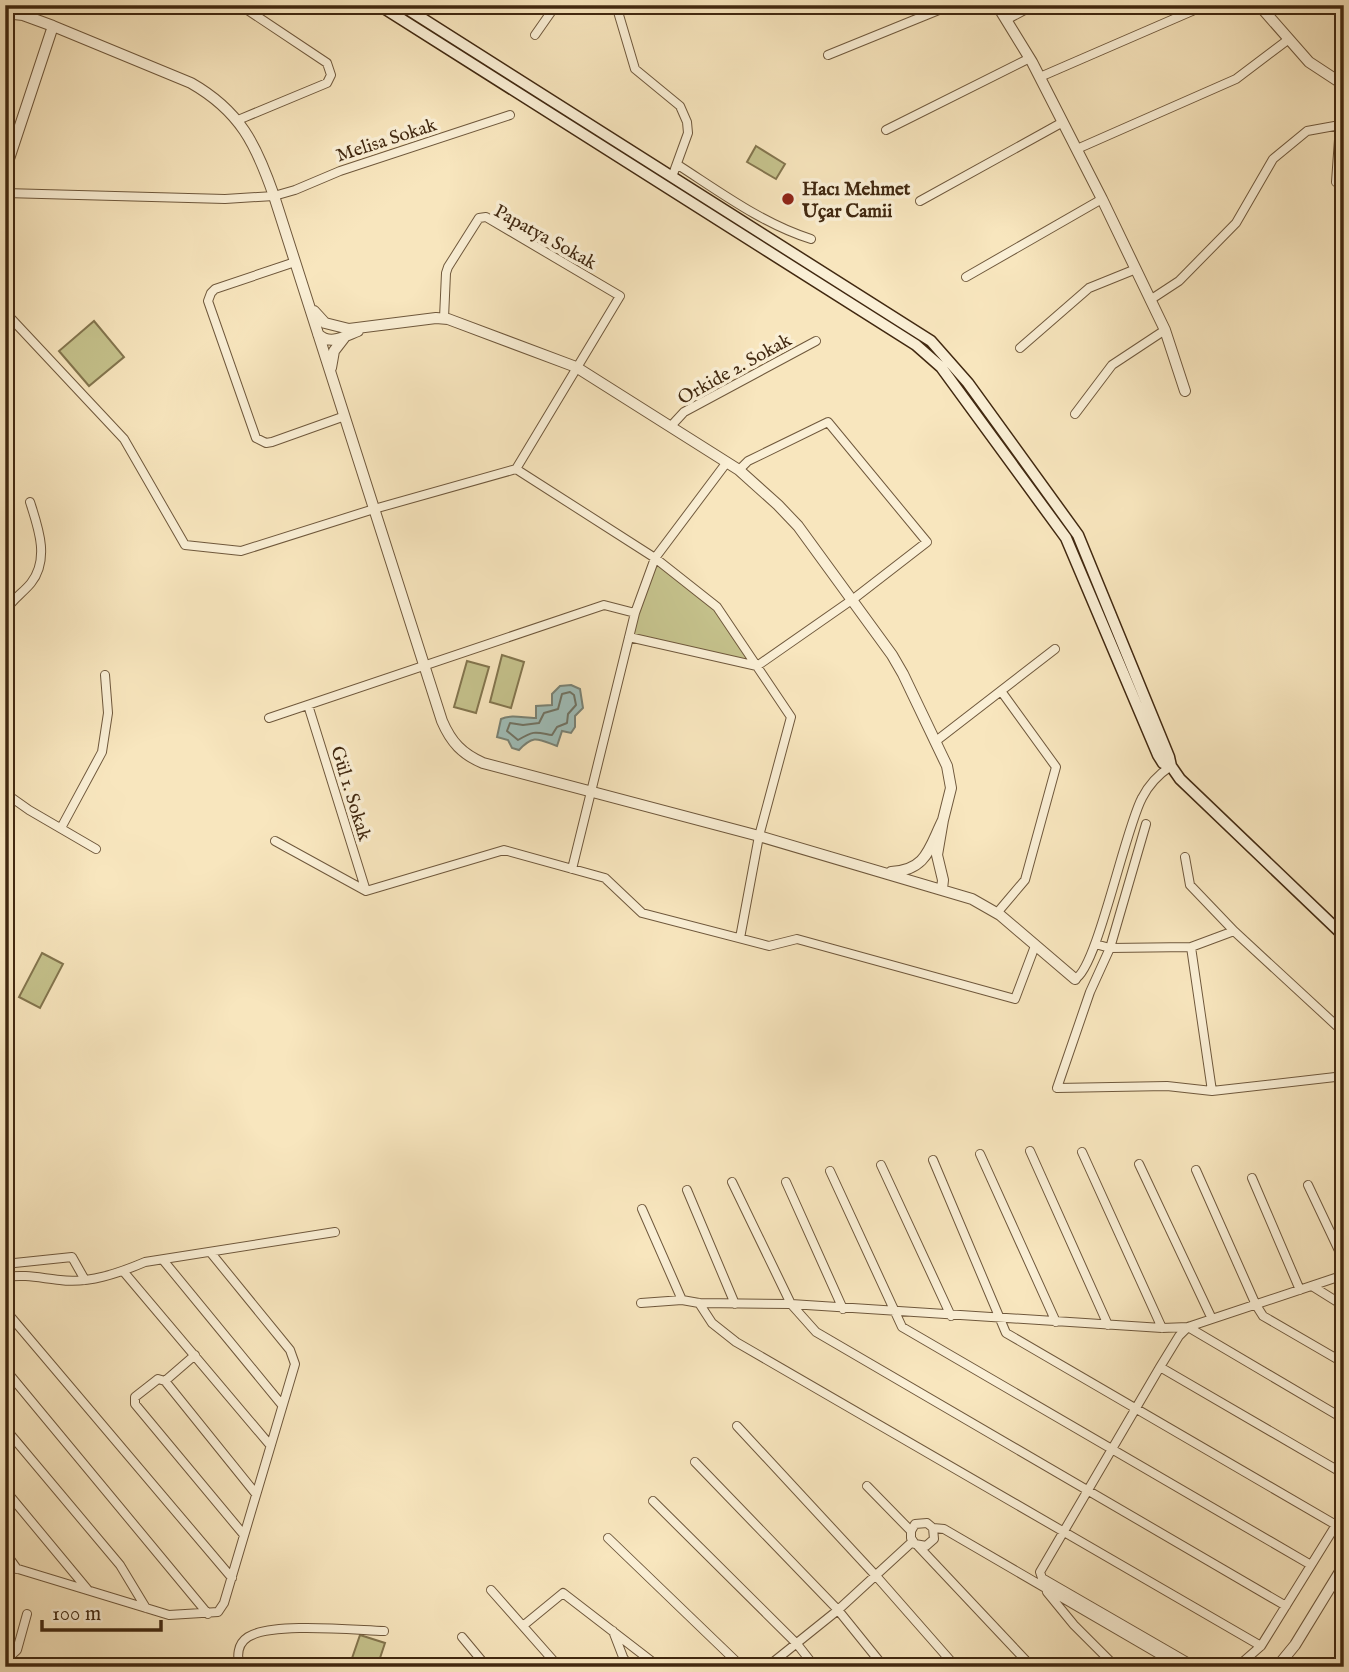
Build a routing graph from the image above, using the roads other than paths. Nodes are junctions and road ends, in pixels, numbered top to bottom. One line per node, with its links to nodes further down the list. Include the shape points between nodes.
1 (240, 5): 22 (street, via 327,63 331,75 327,83)
2 (379, 5): 43 (main road)
3 (401, 5): 29 (main road)
4 (556, 5): 14 (street)
5 (616, 5): 27 (street, via 635,69 684,114 688,132)
6 (951, 5): 16 (street)
7 (998, 5): 12 (street)
8 (1034, 5): 12 (street)
9 (1206, 5): 18 (street)
10 (1259, 5): 15 (street)
11 (5, 13): 13 (street)
12 (1006, 20): 17 (street)
13 (52, 26): 22 (street, via 191,83); 28 (street)
14 (535, 35)
15 (1289, 39): 19 (street, via 1309,62); 26 (street, via 1236,79)
16 (828, 55)
17 (1030, 58): 18 (street); 25 (street)
18 (1040, 77): 23 (street)
19 (1344, 85)
20 (1344, 113): 24 (street)
21 (510, 115): 32 (street, Melisa Sokak)
22 (238, 120): 32 (street, via 256,146)
23 (1063, 122): 26 (street); 34 (street)
24 (1340, 125): 30 (street); 39 (street, via 1307,131 1273,159 1236,223 1179,281)
25 (886, 130)
26 (1077, 149): 33 (street)
27 (678, 165): 29 (street); 35 (street, via 750,211)
28 (5, 171)
29 (672, 177): 43 (main road)
30 (1336, 182)
31 (5, 193): 32 (street, Melisa Sokak, via 225,199)
32 (274, 196): 36 (street)
33 (1102, 199): 37 (street); 38 (street)
34 (920, 201)
35 (811, 239)
36 (295, 262): 40 (street); 54 (street, via 215,289 208,301 256,438 272,442)
37 (1136, 270): 39 (street); 49 (street, via 1089,288)
38 (966, 276)
39 (1150, 300): 45 (street)
40 (308, 302): 44 (street, via 331,326); 46 (street)
41 (5, 312): 60 (street, via 124,439 185,545 241,551)
42 (444, 318): 44 (street); 50 (street); 50 (street, Papatya Sokak, via 448,267 479,218 486,217 620,296)
43 (896, 325): 74 (main road, via 931,341 948,358 1078,535)
44 (369, 328): 47 (street)
45 (1165, 330): 52 (street); 53 (street, via 1112,365)
46 (318, 334): 47 (street, via 328,341); 51 (street)
47 (348, 335): 51 (street, via 334,351)
48 (816, 341): 55 (street, Orkide 2. Sokak, via 684,412)
49 (1020, 348)
50 (576, 368): 55 (street); 57 (street)
51 (332, 376): 54 (street)
52 (1185, 391)
53 (1074, 414)
54 (345, 416): 60 (street)
55 (671, 426): 56 (street)
56 (727, 462): 58 (street); 61 (street)
57 (516, 469): 60 (street); 61 (street)
58 (739, 470): 62 (street, via 798,526); 62 (street, via 748,461 828,422 927,542)
59 (30, 502): 63 (street, via 41,535 41,556 34,579)
60 (374, 509): 68 (street)
61 (655, 558): 64 (street); 67 (street, via 717,607)
62 (853, 599): 67 (street); 73 (street, via 892,655)
63 (5, 612)
64 (635, 613): 65 (street); 68 (street, via 604,605)
65 (629, 637): 67 (street); 75 (street)
66 (1055, 649): 70 (street)
67 (757, 666): 80 (street, via 790,717)
68 (425, 667): 71 (street); 75 (street, via 442,721 461,751 483,763)
69 (105, 675): 79 (street, via 108,713 102,752)
70 (1002, 691): 73 (street); 90 (street, via 1056,767 1025,880)
71 (308, 705): 72 (street); 89 (street, Gül 1. Sokak)
72 (269, 718)
73 (936, 741): 77 (street, via 951,788)
74 (1171, 766): 92 (main road); 94 (street, via 1142,796 1131,822)
75 (590, 791): 80 (street); 85 (street)
76 (5, 793): 79 (street)
77 (943, 820): 84 (street); 88 (street, via 937,855)
78 (1146, 824): 97 (street)
79 (61, 828): 82 (street)
80 (759, 836): 86 (street); 93 (street)
81 (275, 842): 89 (street)
82 (96, 849)
83 (1185, 857): 91 (street, via 1190,885)
84 (924, 859): 86 (street, via 903,871); 87 (street, via 919,872)
85 (572, 869): 89 (street, via 504,850); 93 (street, via 605,878 642,913)
86 (886, 872): 87 (street)
87 (930, 886): 88 (street)
88 (942, 889): 90 (street)
89 (366, 891)
90 (997, 913): 95 (street)
91 (1234, 931): 96 (street); 99 (street)
92 (1344, 936)
93 (740, 939): 95 (street, via 769,946 797,939 1015,999)
94 (1096, 944): 97 (street); 98 (street)
95 (1035, 946): 98 (street)
96 (1191, 947): 97 (street); 101 (street)
97 (1110, 948): 101 (street, via 1058,1088 1167,1086)
98 (1075, 979)
99 (1338, 1027)
100 (1344, 1076): 101 (street)
101 (1212, 1091)
102 (1030, 1151): 141 (street)
103 (1082, 1152): 143 (street)
104 (980, 1154): 140 (street)
105 (933, 1160): 138 (street)
106 (1139, 1164): 139 (street)
107 (881, 1165): 137 (street)
108 (1196, 1170): 132 (street)
109 (830, 1171): 136 (street)
110 (1252, 1178): 126 (street)
111 (732, 1182): 131 (street)
112 (786, 1182): 134 (street)
113 (1308, 1185): 119 (street)
114 (687, 1190): 130 (street)
115 (642, 1209): 127 (street)
116 (335, 1232): 117 (street)
117 (211, 1253): 118 (street); 149 (street, via 290,1350 295,1364)
118 (163, 1260): 121 (street); 149 (street)
119 (1344, 1261)
120 (5, 1264): 124 (street, via 72,1257)
121 (123, 1270): 124 (street); 144 (street)
122 (1344, 1275): 125 (street)
123 (5, 1277): 124 (street, via 23,1274)
124 (85, 1280)
125 (1312, 1286): 126 (street); 133 (street)
126 (1300, 1290): 132 (street)
127 (682, 1300): 128 (street); 129 (street)
128 (641, 1303)
129 (699, 1303): 130 (street); 167 (street, via 712,1322 736,1342)
130 (735, 1304): 131 (street)
131 (791, 1304): 134 (street); 160 (street, via 816,1332)
132 (1256, 1305): 139 (street); 145 (street, via 1264,1316)
133 (1344, 1306)
134 (843, 1308): 136 (street)
135 (5, 1310): 177 (street)
136 (894, 1313): 137 (street); 155 (street, via 902,1327)
137 (951, 1316): 138 (street)
138 (1000, 1319): 140 (street); 150 (street, via 1006,1333)
139 (1212, 1319): 142 (street)
140 (1056, 1322): 141 (street)
141 (1108, 1325): 143 (street)
142 (1188, 1327): 143 (street); 146 (street); 151 (street)
143 (1162, 1328)
144 (195, 1355): 148 (street); 154 (street)
145 (1344, 1363)
146 (1160, 1367): 150 (street); 157 (street)
147 (5, 1369): 185 (street)
148 (165, 1381): 161 (street); 168 (street, via 158,1379 135,1397 135,1404)
149 (282, 1405): 154 (street)
150 (1136, 1408): 155 (street); 164 (street)
151 (1344, 1419)
152 (737, 1426): 176 (street)
153 (5, 1428): 182 (street, via 120,1565)
154 (270, 1445): 161 (street)
155 (1112, 1449): 160 (street); 173 (street)
156 (695, 1462): 183 (street)
157 (1344, 1474)
158 (867, 1486): 166 (street)
159 (5, 1490): 180 (street)
160 (1088, 1490): 167 (street); 181 (street)
161 (256, 1494): 168 (street)
162 (653, 1500): 190 (street)
163 (1344, 1512): 164 (street)
164 (1336, 1525): 173 (street)
165 (933, 1528): 166 (street, via 923,1522); 170 (street, via 932,1542); 178 (street, via 944,1529)
166 (911, 1531): 170 (street)
167 (1063, 1532): 191 (street); 206 (street, via 1040,1572 1042,1578)
168 (244, 1535): 177 (street)
169 (608, 1538): 198 (street)
170 (915, 1544): 176 (street); 203 (street)
171 (5, 1552): 175 (street)
172 (5, 1564): 175 (street)
173 (1311, 1565): 181 (street)
174 (1344, 1565): 208 (street)
175 (17, 1569): 180 (street)
176 (877, 1577): 183 (street); 202 (street)
177 (232, 1578): 185 (street, via 225,1603 218,1612)
178 (1043, 1587): 204 (street); 205 (street)
179 (491, 1590): 186 (street)
180 (89, 1591): 182 (street)
181 (1286, 1606): 191 (street)
182 (146, 1608): 185 (street, via 169,1615)
183 (838, 1610): 190 (street); 201 (street)
184 (27, 1614): 192 (street, via 17,1650)
185 (208, 1614)
186 (524, 1625): 188 (street, via 564,1593); 195 (street)
187 (384, 1631): 193 (street, via 276,1629 247,1638 239,1648)
188 (613, 1632): 196 (street); 197 (street)
189 (461, 1637): 194 (street)
190 (797, 1644): 199 (street); 200 (street)
191 (1261, 1646): 207 (street)
192 (5, 1661)
193 (240, 1667)
194 (487, 1667)
195 (559, 1667)
196 (629, 1667)
197 (659, 1667)
198 (742, 1667)
199 (767, 1667)
200 (815, 1667)
201 (884, 1667)
202 (956, 1667)
203 (1032, 1667)
204 (1115, 1667)
205 (1181, 1667)
206 (1196, 1667)
207 (1237, 1667)
208 (1277, 1667)
209 (1306, 1667): 210 (street, via 1335,1663)
210 (1344, 1667)

